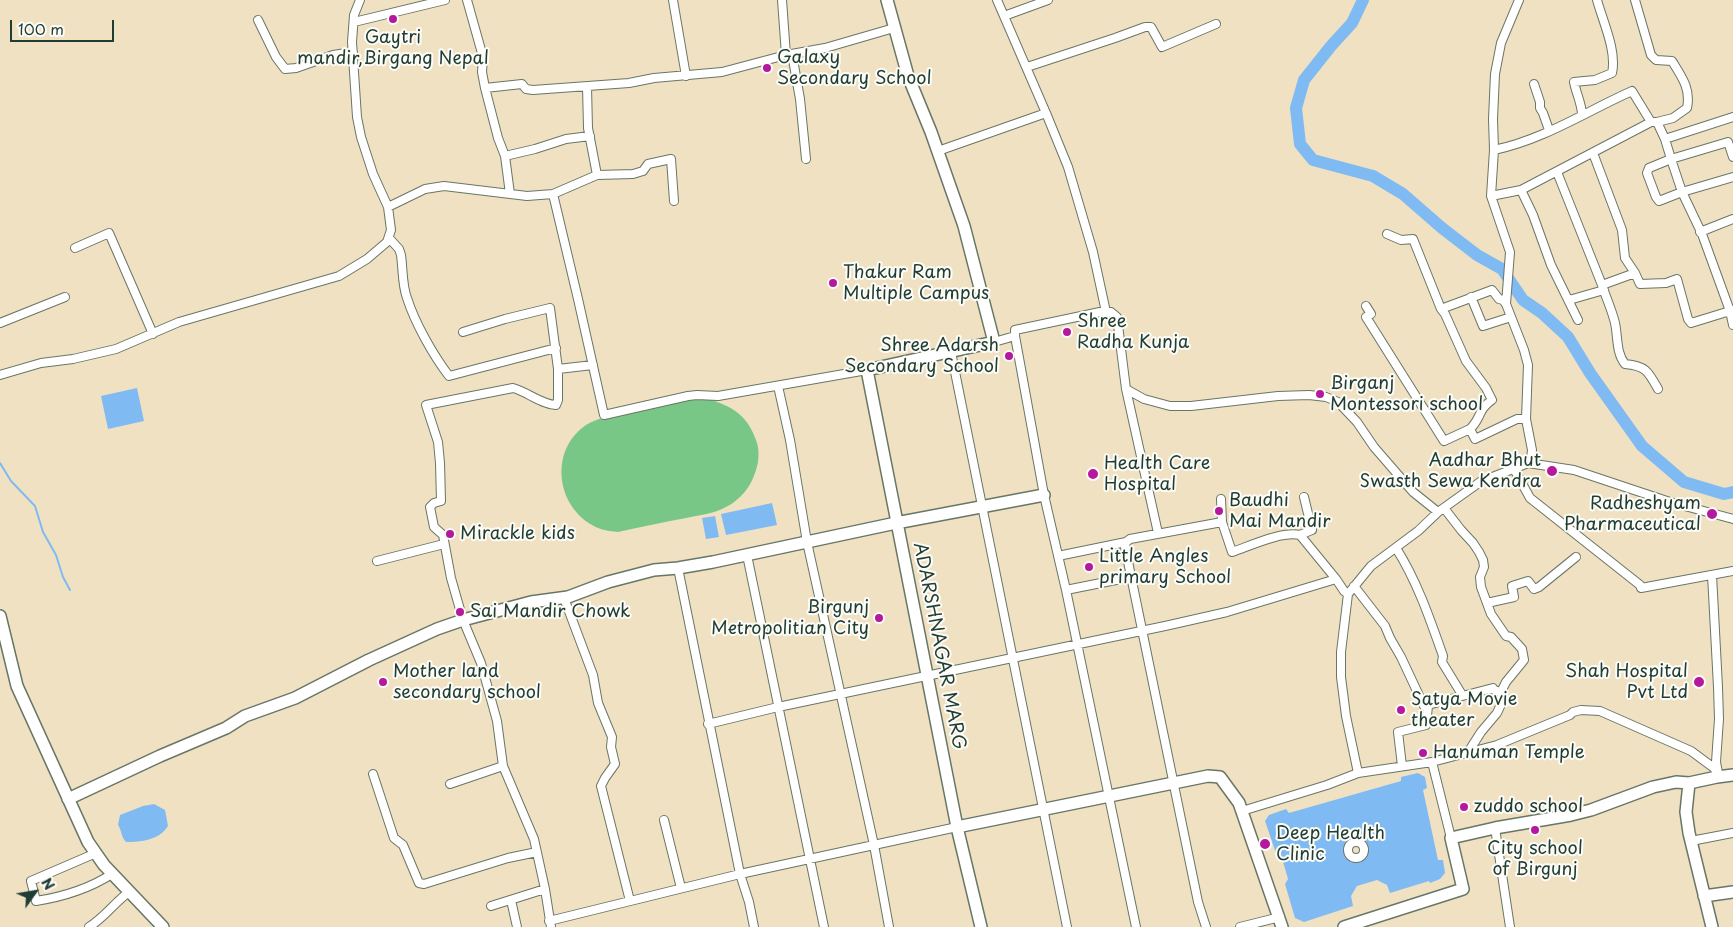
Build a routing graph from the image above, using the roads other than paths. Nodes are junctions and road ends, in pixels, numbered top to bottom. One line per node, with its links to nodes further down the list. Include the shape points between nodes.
1 (360, 0): 14 (street)
2 (444, 0): 14 (street)
3 (468, 0): 23 (street, via 483,57)
4 (674, 0): 20 (street)
5 (782, 0): 18 (street)
6 (887, 0): 16 (street)
7 (997, 0): 12 (street)
8 (1048, 0): 12 (street)
9 (1519, 0): 32 (street, via 1501,43 1495,74)
10 (1597, 0): 25 (street, via 1614,65 1612,73 1595,80 1574,82)
11 (1635, 0): 27 (street, via 1651,54 1656,60 1672,61 1690,97 1687,108 1673,118)
12 (1004, 16): 19 (street)
13 (258, 20): 17 (street, via 276,57 286,69)
14 (354, 22): 17 (street)
15 (1216, 24): 19 (street, via 1162,47 1152,27 1145,26)
16 (894, 28): 18 (street, via 825,48); 33 (street, via 908,76)
17 (353, 52): 48 (street, via 361,137)
18 (789, 54): 20 (street, via 722,72); 37 (street, via 800,99)
19 (1026, 66): 24 (street)
20 (686, 76): 22 (street)
21 (1534, 84): 28 (street)
22 (587, 87): 23 (street, via 533,90 522,84); 29 (street)
23 (485, 88): 35 (street)
24 (1046, 113): 33 (street); 63 (street, via 1068,167 1093,252)
25 (1582, 115): 27 (street, via 1632,91); 28 (street)
26 (1733, 117): 30 (street)
27 (1654, 122): 30 (street); 34 (street)
28 (1549, 130): 32 (street)
29 (590, 136): 35 (street, via 566,139); 40 (street)
30 (1665, 139): 38 (street)
31 (1731, 147): 36 (street); 38 (street, via 1728,142)
32 (1494, 150): 46 (street)
33 (938, 151): 71 (street, via 964,226)
34 (1593, 152): 39 (street); 54 (street, via 1622,230 1625,258)
35 (505, 156): 44 (street)
36 (1733, 157)
37 (806, 159)
38 (1672, 159): 43 (street); 43 (street, via 1649,168 1647,173 1659,201)
39 (1558, 172): 42 (street); 55 (street)
40 (597, 175): 45 (street); 47 (street, via 633,174 643,171 648,164 671,159)
41 (1733, 177): 43 (street)
42 (1521, 190): 46 (street); 58 (street, via 1550,264)
43 (1682, 192): 50 (street)
44 (510, 194): 45 (street); 48 (street, via 444,186 425,189)
45 (553, 194): 74 (street)
46 (1490, 196): 59 (street, via 1510,252)
47 (674, 201)
48 (388, 207): 52 (street)
49 (1733, 219): 50 (street)
50 (1700, 232): 62 (street)
51 (1388, 234): 61 (street, via 1401,240 1413,239)
52 (389, 238): 69 (street, via 367,259 338,276 179,322); 72 (street, via 399,249 405,290 414,315 441,366 450,376)
53 (75, 248): 69 (street, via 109,233)
54 (1635, 273): 55 (street); 62 (street, via 1640,284 1676,279 1691,323)
55 (1603, 288): 58 (street); 80 (street, via 1618,338 1618,356 1625,364 1640,366 1649,373)
56 (1471, 297): 59 (street, via 1492,290 1499,299); 61 (street); 64 (street, via 1483,326)
57 (65, 298): 66 (street)
58 (1569, 300): 65 (street)
59 (1506, 301): 64 (street)
60 (1366, 306): 82 (street, via 1371,314 1366,317 1444,441)
61 (1440, 308): 82 (street, via 1466,361 1492,400 1484,405)
62 (1731, 310): 67 (street)
63 (1106, 312): 70 (street, via 1015,330); 79 (street, via 1117,317)
64 (1511, 317): 81 (street, via 1528,365)
65 (1578, 320)
66 (0, 323)
67 (1733, 325)
68 (463, 332): 72 (street, via 550,308)
69 (153, 334): 77 (street, via 116,349)
70 (1015, 336): 71 (street); 85 (street)
71 (994, 342): 73 (street)
72 (556, 348): 75 (street)
73 (951, 352): 76 (street); 88 (street)
74 (593, 365): 75 (street); 78 (street, via 604,415 688,396 718,396)
75 (558, 369): 97 (street, via 556,405 513,388 426,405 438,442 440,463 441,501 430,507 434,527 443,535)
76 (867, 370): 78 (street); 92 (street, ADARSHNAGAR MARG)
77 (0, 375)
78 (778, 386): 95 (street)
79 (1126, 389): 89 (street, via 1144,399 1170,406 1278,396 1326,397 1338,402 1357,422 1413,492); 93 (street)
80 (1658, 389)
81 (1526, 419): 82 (street, via 1517,419 1475,439); 83 (street, via 1532,450)
82 (1470, 429)
83 (1528, 463): 84 (street); 90 (street, via 1574,470)
84 (1514, 469): 89 (street, via 1480,482); 105 (street, via 1530,498 1641,588)
85 (1044, 495): 88 (street); 100 (street)
86 (1304, 498): 94 (street, via 1312,530)
87 (1221, 499): 91 (street)
88 (981, 506): 92 (street); 117 (street)
89 (1441, 510): 98 (street); 112 (street, via 1474,543 1484,560 1480,577)
90 (1733, 519)
91 (1222, 522): 93 (street); 94 (street, via 1232,552 1275,537)
92 (896, 523): 95 (street); 118 (street, ADARSHNAGAR MARG)
93 (1158, 533): 96 (street)
94 (1300, 535): 107 (street)
95 (807, 542): 99 (street); 120 (street)
96 (1126, 542): 100 (street); 106 (street)
97 (444, 544): 102 (street); 114 (street)
98 (1396, 548): 108 (street, via 1371,566); 121 (street, via 1426,610 1442,662 1461,693)
99 (747, 555): 103 (street); 122 (street)
100 (1058, 556): 109 (street)
101 (1576, 557): 112 (street, via 1539,587 1534,589 1528,581 1512,586 1514,598)
102 (377, 561)
103 (678, 568): 111 (street, via 654,570 608,582); 124 (street)
104 (1733, 571): 105 (street)
105 (1712, 576): 131 (street, via 1719,719)
106 (1131, 577): 109 (street); 115 (street)
107 (1336, 578): 110 (street); 115 (street, via 1227,612)
108 (1354, 586): 110 (street); 123 (street, via 1385,626 1424,706)
109 (1066, 590): 116 (street)
110 (1348, 594): 129 (street, via 1341,677)
111 (564, 598): 114 (street, via 532,602); 158 (street, via 612,737 615,764 601,786)
112 (1487, 604): 119 (street, via 1506,636 1522,649 1524,660)
113 (0, 616): 137 (street, via 18,686)
114 (463, 620): 127 (street, via 481,663 497,722); 137 (street, via 436,629 295,698 245,716)
115 (1142, 631): 116 (street); 133 (street)
116 (1077, 645): 117 (street); 136 (street)
117 (1013, 658): 118 (street); 138 (street)
118 (927, 676): 120 (street); 141 (street, ADARSHNAGAR MARG)
119 (1501, 692): 121 (street, via 1493,688); 125 (street, via 1503,700 1497,713)
120 (841, 693): 122 (street); 146 (street)
121 (1459, 697): 123 (street)
122 (778, 706): 124 (street); 149 (street)
123 (1428, 706): 128 (street, via 1426,725 1398,732)
124 (708, 724): 151 (street)
125 (1467, 754): 126 (street); 131 (street, via 1497,746 1573,712 1594,710 1691,751 1714,768)
126 (1432, 762): 128 (street); 144 (street)
127 (503, 766): 135 (street); 147 (street)
128 (1402, 766): 129 (street)
129 (1358, 773): 139 (street)
130 (373, 774): 147 (street, via 394,838 403,845 419,883)
131 (1718, 776): 132 (street); 134 (street)
132 (1733, 776)
133 (1173, 783): 136 (street); 139 (street, via 1208,776 1220,777); 171 (street)
134 (1689, 783): 142 (street, via 1653,787 1571,815); 145 (street, via 1686,812)
135 (450, 784)
136 (1109, 796): 138 (street); 170 (street)
137 (68, 799): 148 (street)
138 (1043, 810): 141 (street); 169 (street)
139 (1242, 811): 160 (street)
140 (664, 820): 152 (street)
141 (957, 827): 146 (street); 168 (street, ADARSHNAGAR MARG)
142 (1495, 828): 144 (street); 174 (street)
143 (1733, 833): 145 (street)
144 (1451, 838): 173 (street, via 1463,889)
145 (1690, 841): 156 (street)
146 (874, 845): 149 (street); 167 (street)
147 (537, 852): 153 (street)
148 (96, 853): 150 (street); 150 (street, via 31,881 36,901 90,886)
149 (809, 859): 151 (street); 166 (street)
150 (112, 874): 154 (street)
151 (740, 874): 152 (street); 165 (street)
152 (681, 888): 158 (street)
153 (545, 890): 157 (street); 161 (street)
154 (129, 892): 162 (street); 163 (street)
155 (1733, 892): 156 (street)
156 (1704, 896): 175 (street)
157 (511, 900): 159 (street); 164 (street)
158 (630, 901): 161 (street)
159 (491, 906)
160 (1281, 922): 172 (street)
161 (550, 924)
162 (89, 927)
163 (163, 927)
164 (517, 927)
165 (754, 927)
166 (824, 927)
167 (889, 927)
168 (981, 927)
169 (1067, 927)
170 (1136, 927)
171 (1206, 927)
172 (1240, 927)
173 (1344, 927)
174 (1510, 927)
175 (1712, 927)

